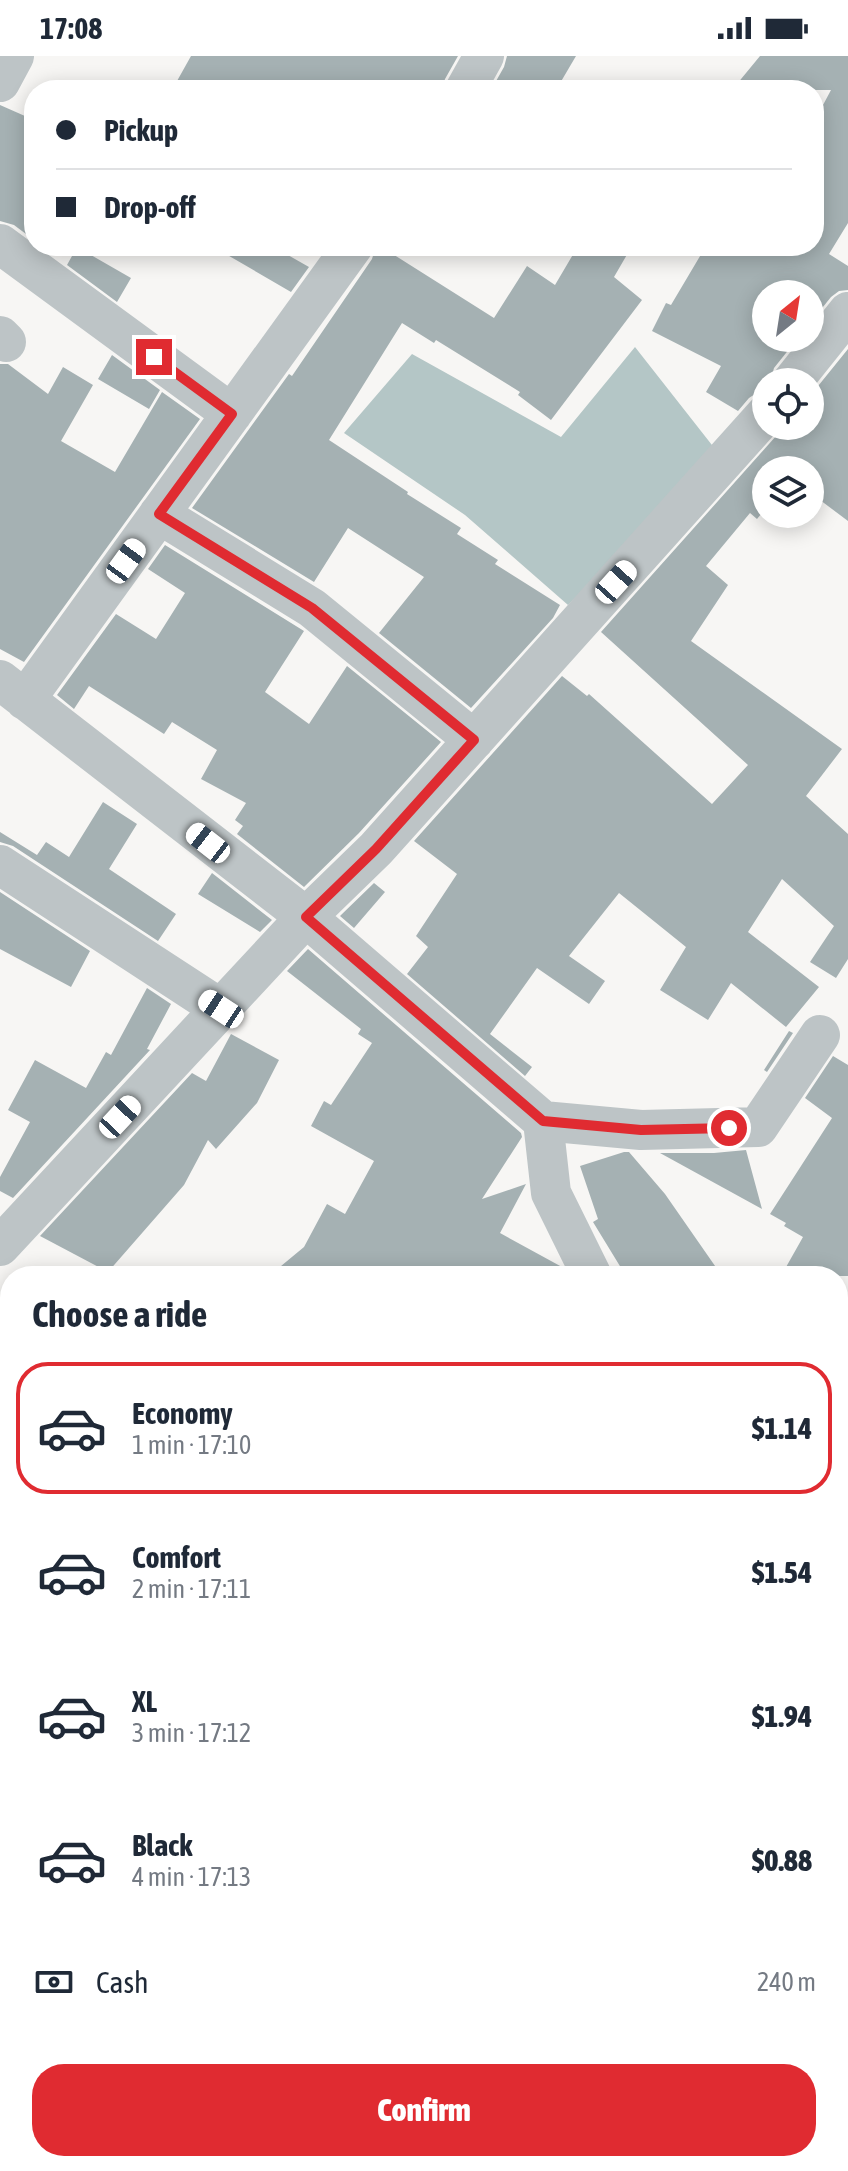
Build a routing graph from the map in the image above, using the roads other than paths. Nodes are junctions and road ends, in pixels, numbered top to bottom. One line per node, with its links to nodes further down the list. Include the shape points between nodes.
1 (14, 56): 4 (street)
2 (484, 56): 3 (street)
3 (471, 80)
4 (0, 82)
5 (0, 244): 9 (street)
6 (346, 256): 9 (street)
7 (848, 312): 8 (street)
8 (803, 368)
9 (232, 414): 11 (street)
10 (752, 430): 13 (street)
11 (159, 514): 12 (street); 13 (street, via 312,608)
12 (12, 690): 15 (street)
13 (474, 740): 15 (street)
14 (0, 865): 16 (street)
15 (306, 917): 16 (street); 18 (street)
16 (221, 1009): 19 (street)
17 (820, 1035): 18 (street, via 758,1127 641,1130)
18 (543, 1121): 20 (street, via 551,1193)
19 (0, 1246)
20 (587, 1266)

